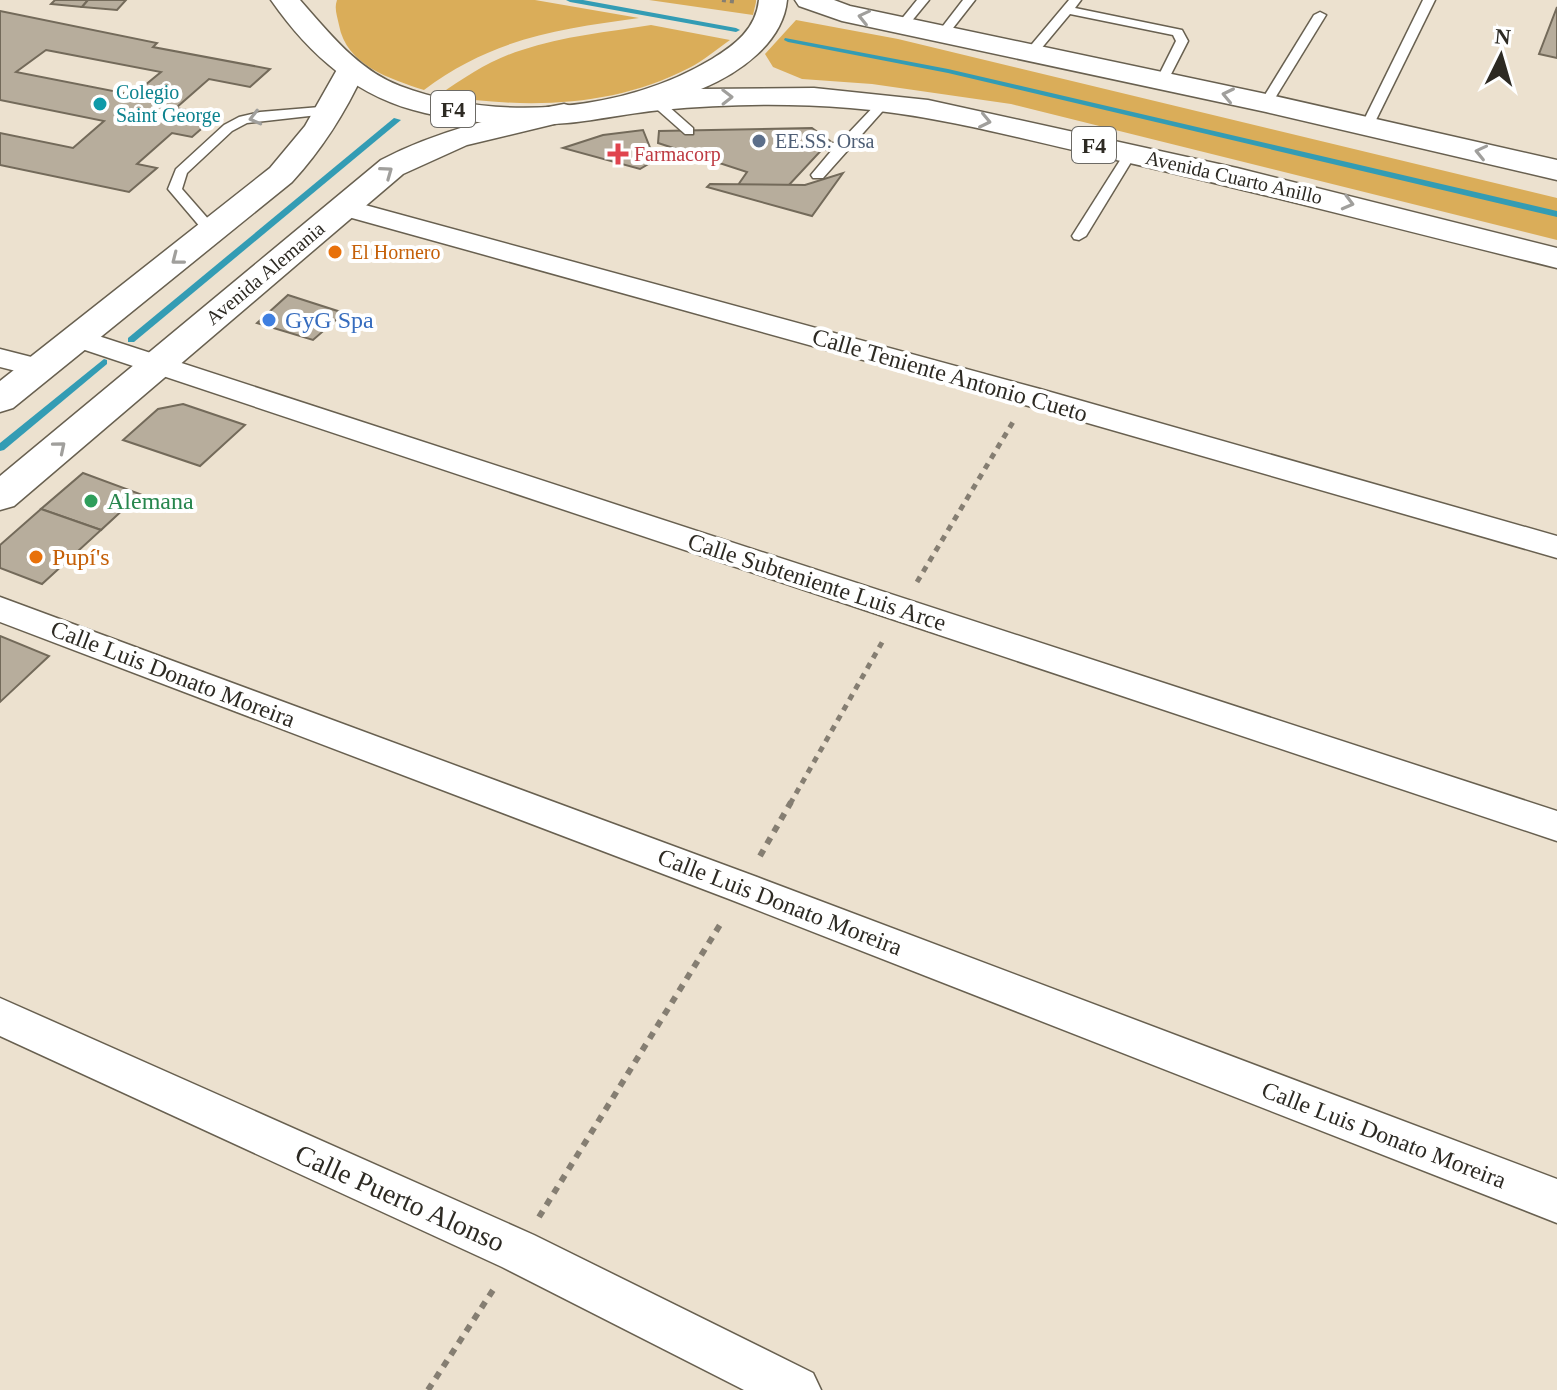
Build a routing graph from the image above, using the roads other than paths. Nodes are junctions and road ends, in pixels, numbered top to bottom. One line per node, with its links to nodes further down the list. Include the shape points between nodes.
1 (285, 0): 12 (main road, F4)
2 (319, 0): 12 (main road, via 314,16)
3 (809, 0): 10 (main road, one-way to 3)
4 (923, 0): 10 (lane)
5 (969, 0): 11 (lane)
6 (1429, 0): 22 (lane)
7 (1072, 5): 13 (lane); 15 (lane, via 1178,32 1182,41)
8 (771, 10): 19 (main road, F4, via 751,46 708,75)
9 (1320, 15): 17 (lane)
10 (902, 26): 11 (main road)
11 (942, 35): 13 (main road)
12 (319, 38): 14 (main road, F4)
13 (1031, 53): 15 (main road)
14 (349, 72): 20 (main road); 21 (main road, F4, via 389,92 440,107 500,114)
15 (1162, 81): 17 (main road, one-way to 15)
16 (655, 101): 18 (main road, Avenida Cuarto Anillo / F4, one-way to 18, via 758,96); 19 (main road, Avenida Cuarto Anillo / F4); 23 (lane)
17 (1266, 103): 22 (main road)
18 (883, 104): 25 (lane); 26 (main road, Avenida Cuarto Anillo / F4, one-way to 26)
19 (621, 105): 21 (main road, F4)
20 (332, 110): 30 (main road, via 281,175); 30 (lane, one-way to 30, via 243,120 181,172 175,189)
21 (564, 113): 29 (main road, Avenida Alemania, one-way to 21, via 392,167 429,146 468,132)
22 (1367, 126): 27 (main road, one-way to 22)
23 (689, 131)
24 (825, 146): 25 (lane)
25 (842, 147): 28 (lane)
26 (1130, 154): 31 (lane); 32 (main road, Avenida Cuarto Anillo / F4, one-way to 32, via 1298,190)
27 (1557, 170)
28 (818, 175)
29 (343, 207): 35 (main road, Avenida Alemania); 39 (street, Calle Teniente Antonio Cueto)
30 (212, 232): 33 (main road, one-way to 33)
31 (1079, 236)
32 (1557, 258)
33 (82, 340): 35 (street, Calle Subteniente Luis Arce); 36 (main road)
34 (0, 358): 36 (street)
35 (155, 362): 38 (main road, Avenida Alemania, one-way to 35); 41 (street, Calle Subteniente Luis Arce)
36 (40, 368): 37 (main road)
37 (0, 400)
38 (0, 497)
39 (1557, 547)
40 (0, 609): 43 (street, Calle Luis Donato Moreira)
41 (1557, 826)
42 (0, 1016): 44 (street, Calle Puerto Alonso, via 518,1251)
43 (1557, 1201)
44 (796, 1390)

